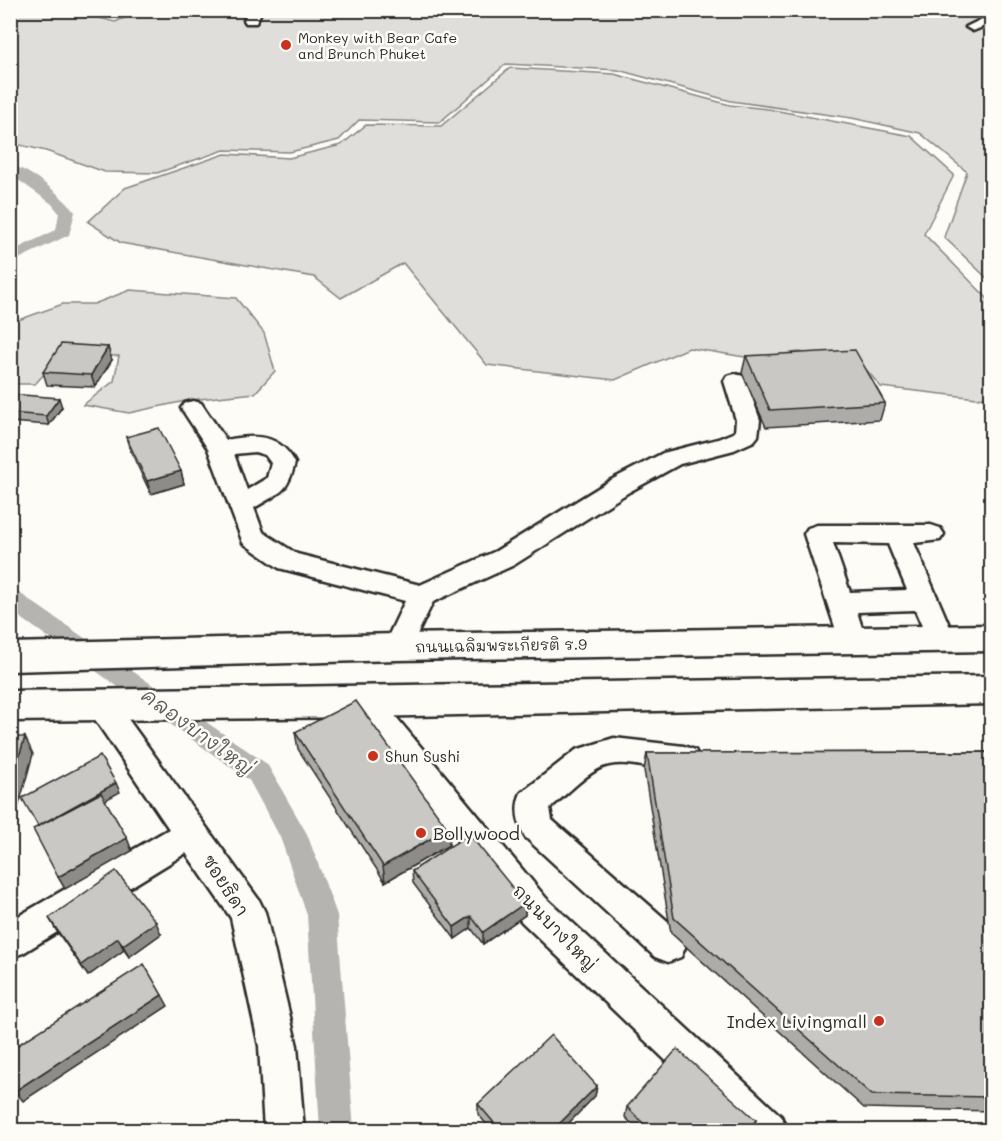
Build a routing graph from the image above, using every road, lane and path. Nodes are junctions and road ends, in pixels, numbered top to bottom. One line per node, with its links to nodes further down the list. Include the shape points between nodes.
1 (992, 18): 2 (street)
2 (973, 27)
3 (735, 381): 9 (street, via 748,420 746,436 672,458 505,558)
4 (192, 408): 5 (street)
5 (220, 449): 6 (street); 6 (street, via 243,444 260,446 274,450 283,463 278,482)
6 (241, 504): 9 (street, via 252,537 288,561)
7 (931, 534): 8 (street)
8 (897, 535): 10 (street); 11 (street, via 817,534)
9 (422, 595): 15 (street)
10 (925, 600): 11 (street); 13 (street)
11 (839, 602): 14 (street)
12 (992, 638): 13 (main road, ถนนเฉลิมพระเกียรติ ร.9)
13 (941, 639): 14 (main road, ถนนเฉลิมพระเกียรติ ร.9)
14 (852, 640): 15 (main road, ถนนเฉลิมพระเกียรติ ร.9)
15 (398, 647): 16 (main road, ถนนเฉลิมพระเกียรติ ร.9)
16 (10, 657)
17 (992, 690): 18 (main road)
18 (366, 702): 20 (main road); 26 (street, ถนนบางใหญ่, via 534,910)
19 (10, 706): 20 (main road)
20 (101, 706): 22 (street, ซอยธิดา)
21 (717, 758): 24 (street, via 682,759 614,751 587,759 533,803 537,827)
22 (191, 833): 23 (street); 25 (street, ซอยธิดา, via 247,912 278,1046)
23 (10, 941)
24 (668, 945)
25 (284, 1131)
26 (767, 1131)

